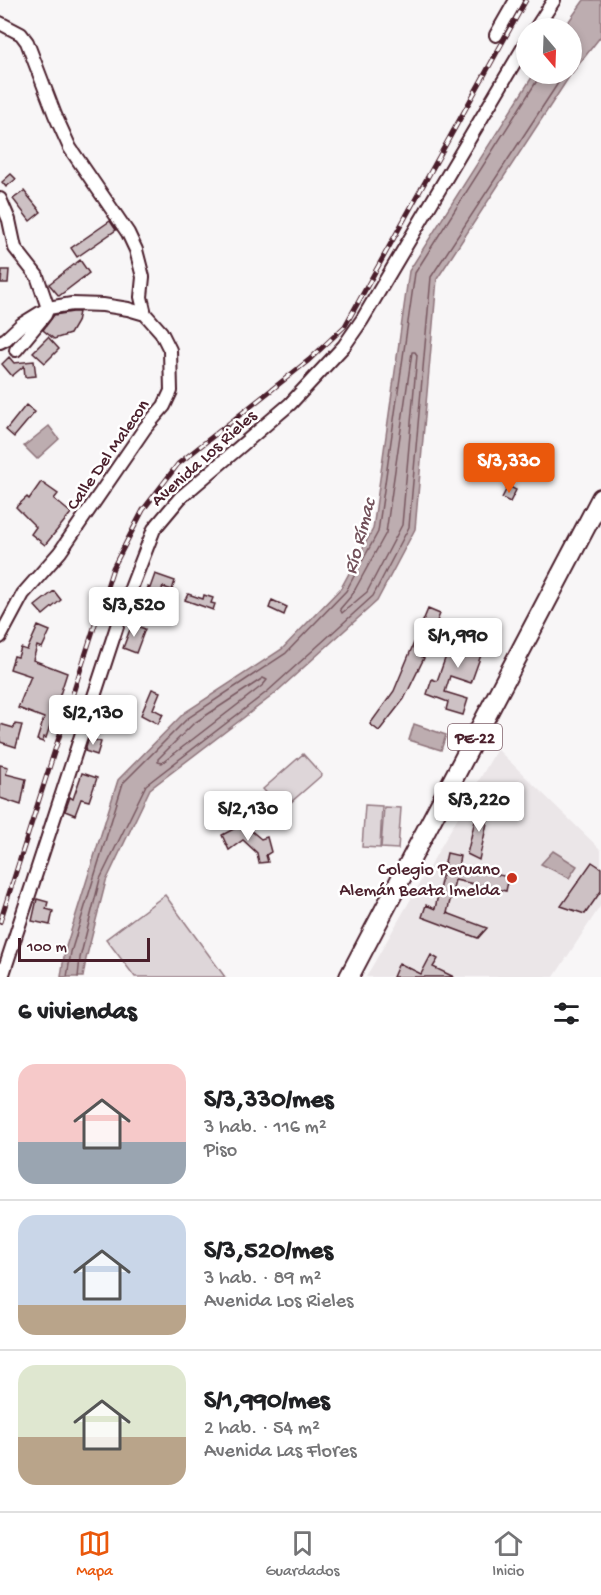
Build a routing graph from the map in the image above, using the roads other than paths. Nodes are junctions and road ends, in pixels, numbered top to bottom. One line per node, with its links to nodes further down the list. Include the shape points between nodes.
1 (516, 0): 5 (street)
2 (554, 0): 3 (street)
3 (542, 18)
4 (0, 23): 9 (street, via 21,34 27,42 70,148 128,233 142,267)
5 (496, 35)
6 (516, 61): 16 (street, Avenida Los Rieles, via 344,346 290,404 180,498 154,529 121,614)
7 (0, 199): 8 (street, via 15,248 37,276)
8 (48, 308): 9 (street, via 103,305); 10 (street); 11 (street)
9 (145, 314): 14 (street, Calle Del Malecon, via 170,350 171,391 60,552 23,594)
10 (0, 342)
11 (16, 350)
12 (601, 498): 15 (highway, PE-22)
13 (601, 520): 15 (highway, PE-22)
14 (0, 638)
15 (483, 734): 17 (highway, PE-22); 18 (highway, PE-22)
16 (2, 977)
17 (349, 977)
18 (361, 977)

